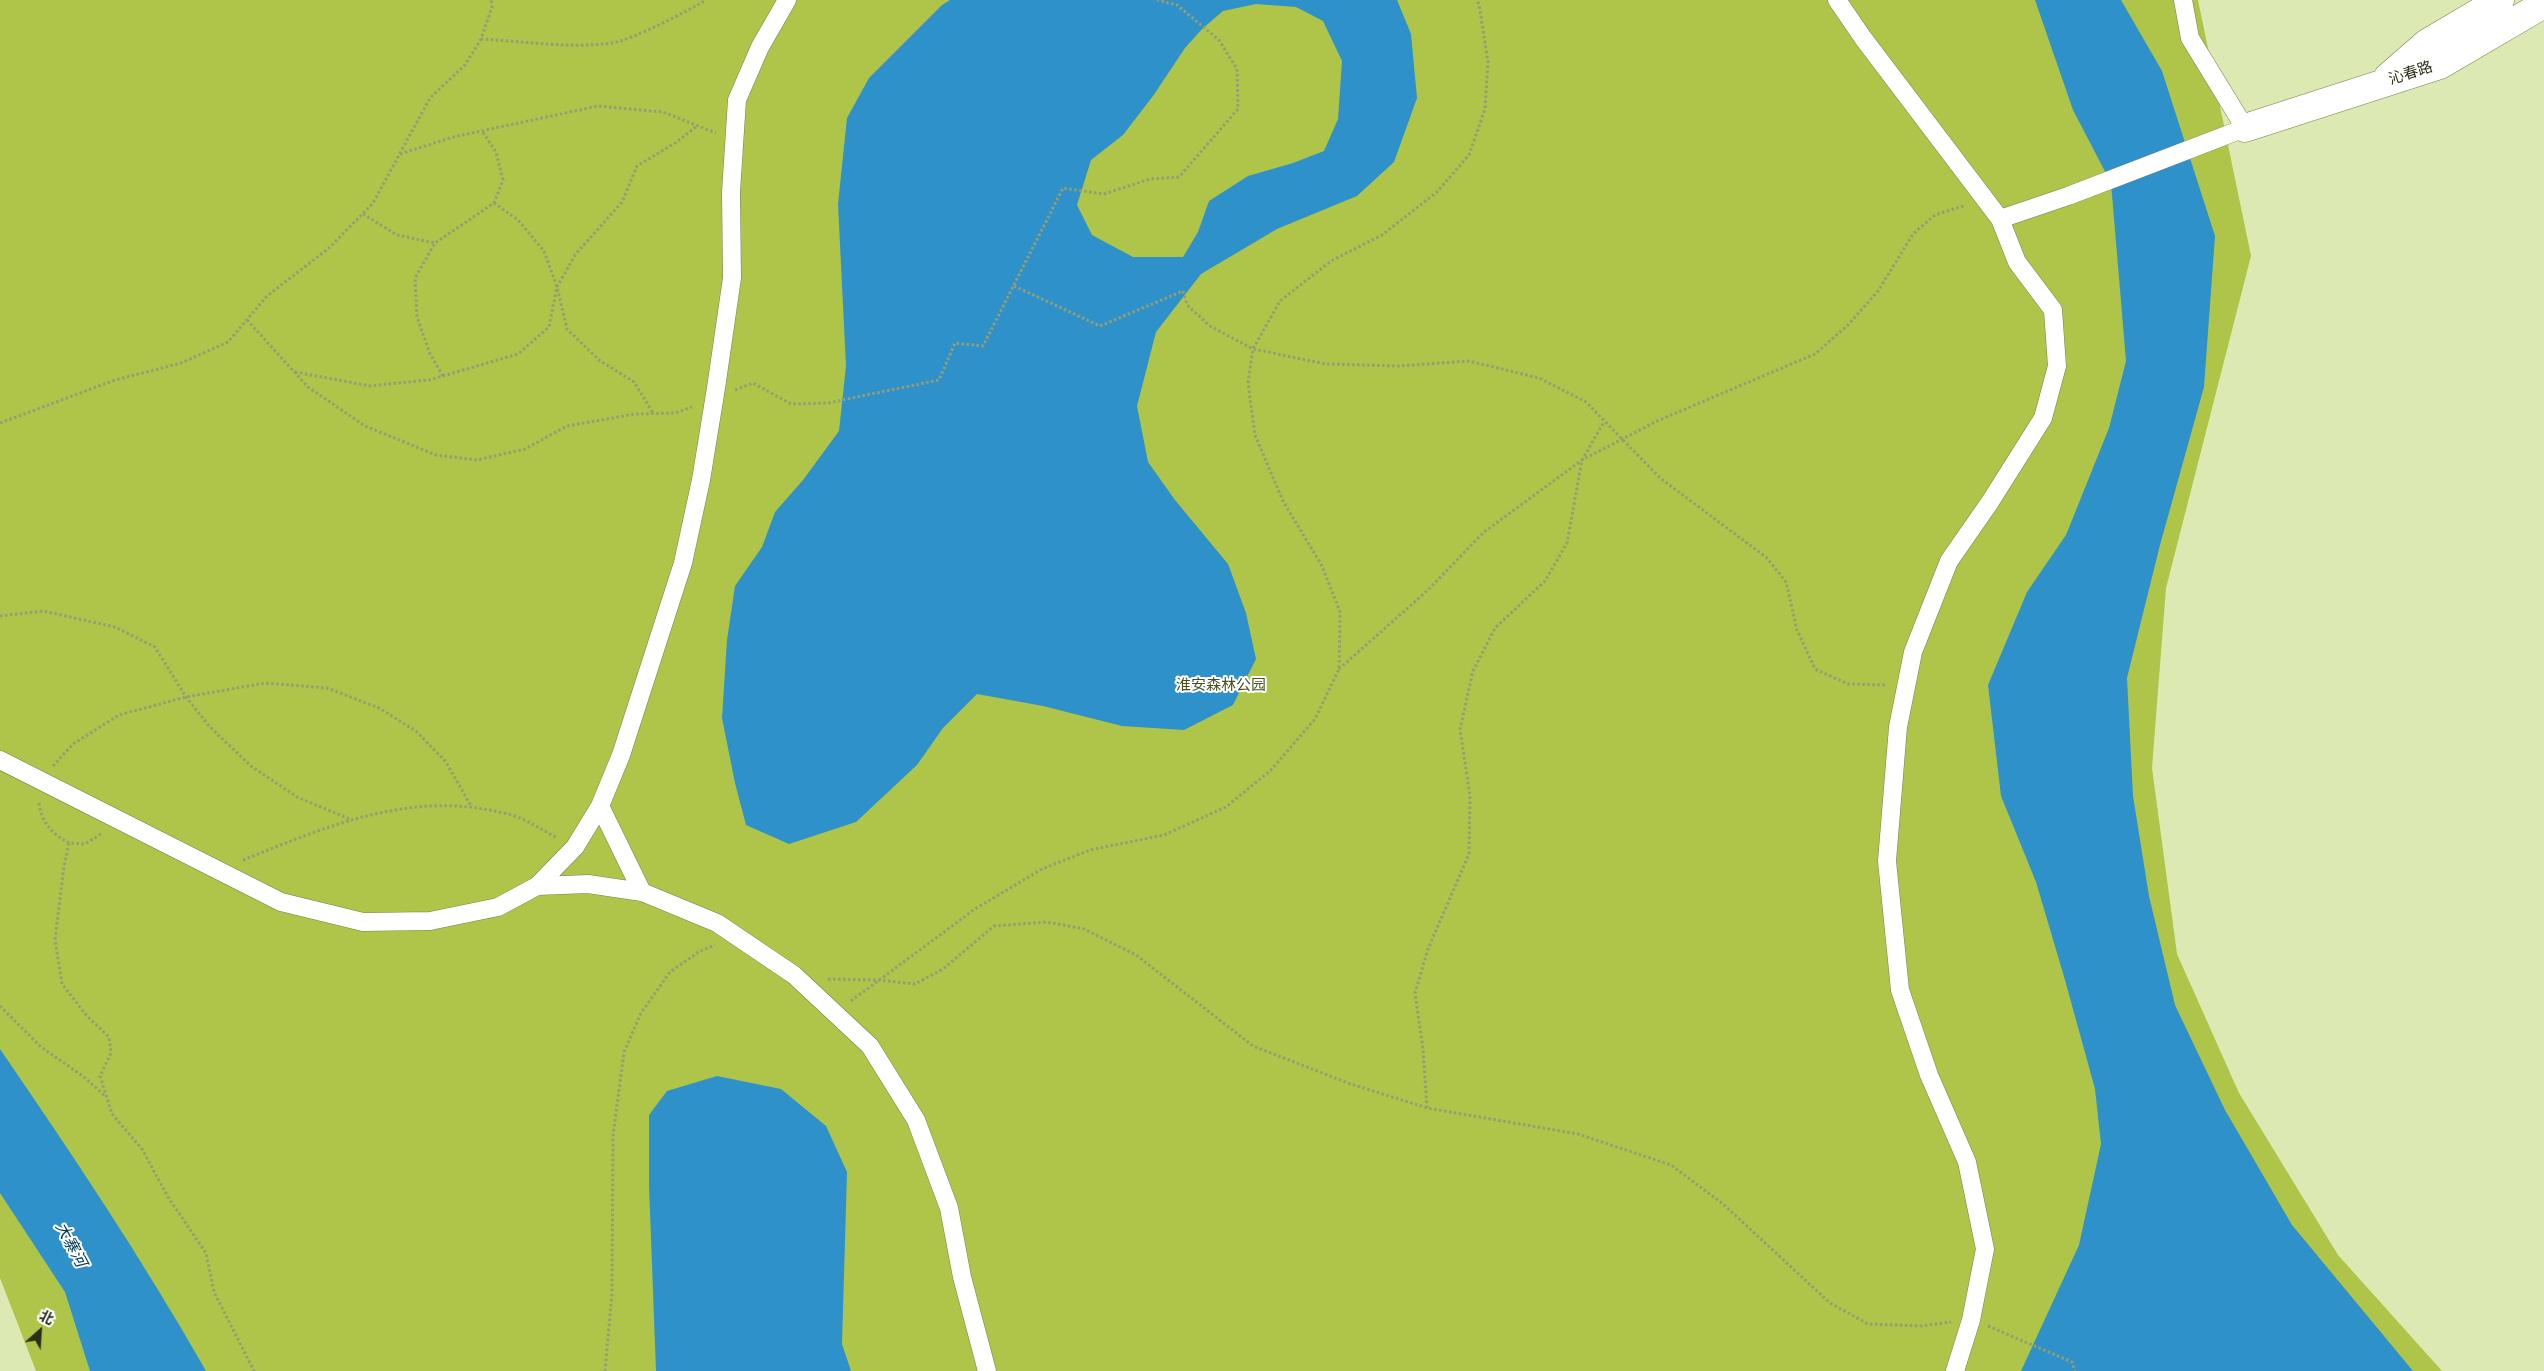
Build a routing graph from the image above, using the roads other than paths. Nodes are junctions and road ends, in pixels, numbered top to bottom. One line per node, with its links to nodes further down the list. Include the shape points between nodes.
1 (787, 0): 10 (street, via 760,47 737,100 732,278 701,480 684,563 621,755)
2 (1837, 0): 8 (street)
3 (2183, 0): 7 (street, via 2190,38)
4 (2500, 0): 6 (street, 沁春路, via 2427,43)
5 (2544, 4): 6 (street, 沁春路, via 2440,65)
6 (2379, 85): 7 (street)
7 (2246, 128): 8 (street)
8 (2000, 219): 14 (street, via 2017,262 2053,310 2057,366 2043,418 1949,561 1913,652 1898,727 1888,870 1900,990 1929,1075 1967,1162 1985,1249 1971,1320)
9 (0, 760): 11 (street, via 281,902 363,922 430,921 498,907)
10 (600, 806): 11 (street, via 575,847); 12 (street)
11 (537, 886): 12 (street, via 588,884)
12 (642, 892): 13 (street, via 717,923 746,942 794,975 870,1046 916,1120 949,1208 962,1277)
13 (987, 1371)
14 (1955, 1371)

